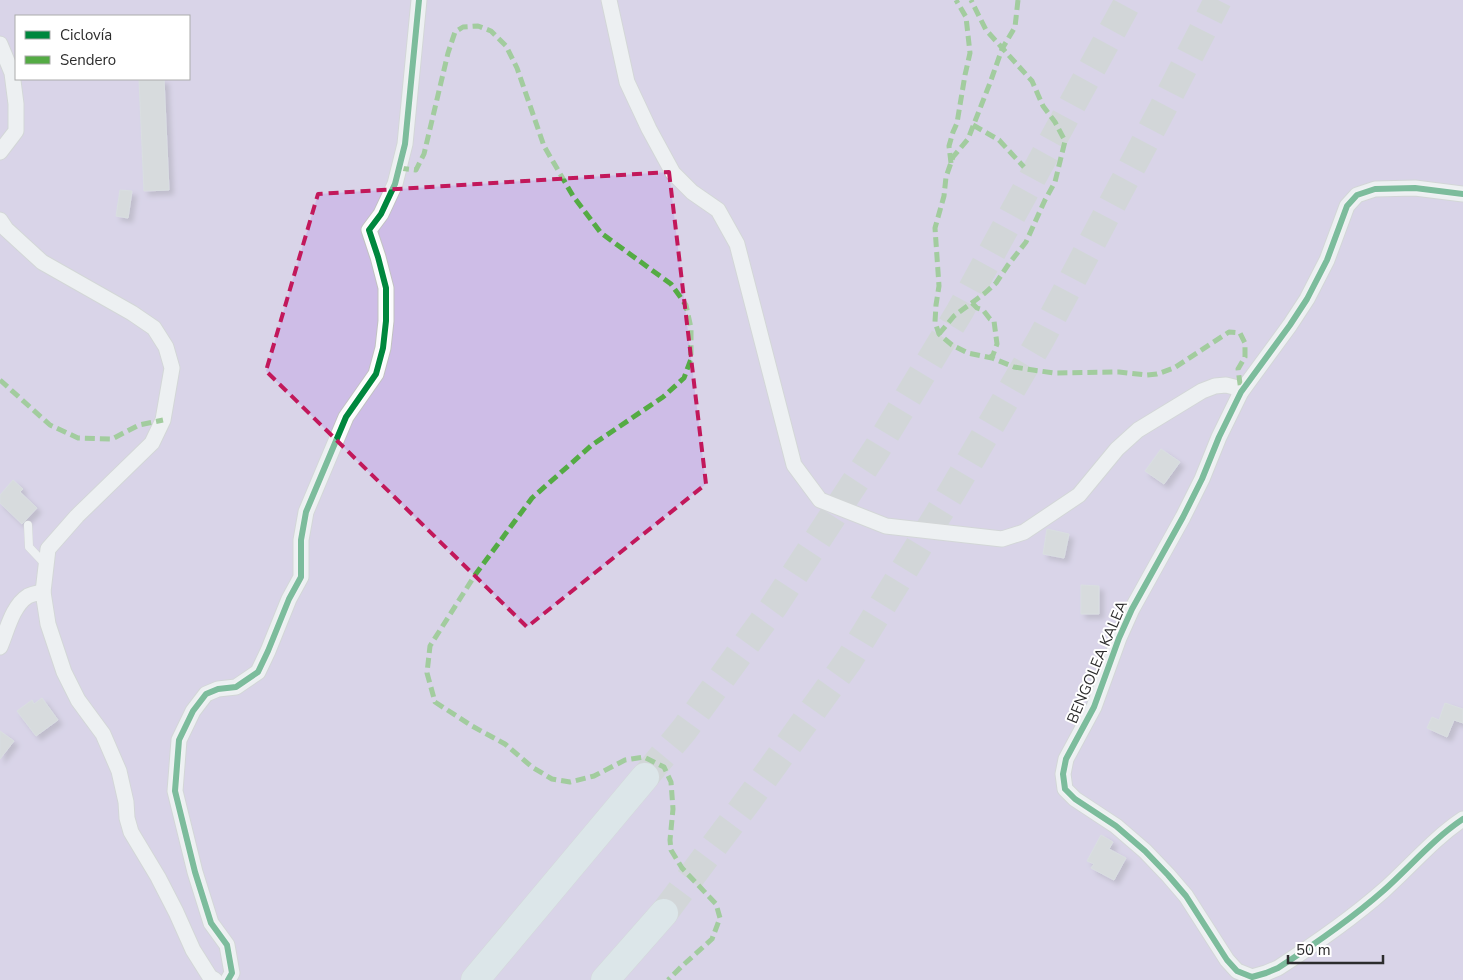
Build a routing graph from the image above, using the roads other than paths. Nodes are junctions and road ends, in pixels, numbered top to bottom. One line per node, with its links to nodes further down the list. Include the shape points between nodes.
1 (419, 0): 16 (street, via 405,144 395,184 381,214 369,230 386,288 383,348 376,374 346,416 306,512 301,576 258,672 236,687 206,694 178,740 175,791 211,923 226,945 232,973)
2 (609, 0): 7 (street, via 626,82 649,129 673,173 692,192 718,210 737,244 794,465 820,500 886,526 1002,539 1024,532 1080,495 1138,430 1215,386 1226,384)
3 (0, 44): 4 (street, via 12,73 16,131)
4 (0, 152)
5 (1463, 194): 7 (street, via 1399,187 1356,195 1347,206 1327,260 1307,299)
6 (0, 220): 9 (street, via 42,262 154,328 166,347 172,368 163,420 152,443 48,549)
7 (1241, 392): 13 (street, BENGOLEA KALEA, via 1184,518 1119,638 1094,706 1066,759 1063,774 1066,788 1075,799 1116,826 1145,851 1186,896 1226,960 1238,971 1252,977 1278,968 1356,915 1422,852)
8 (28, 525): 9 (lane, via 29,547)
9 (46, 565): 10 (street)
10 (43, 592): 11 (street, via 29,595 20,603); 15 (street, via 48,624 64,672 78,700 103,734 119,771 131,832 169,898 193,950)
11 (0, 647)
12 (645, 777): 17 (highway)
13 (1463, 819)
14 (664, 913): 18 (highway)
15 (215, 980)
16 (228, 980)
17 (475, 980)
18 (605, 980)

